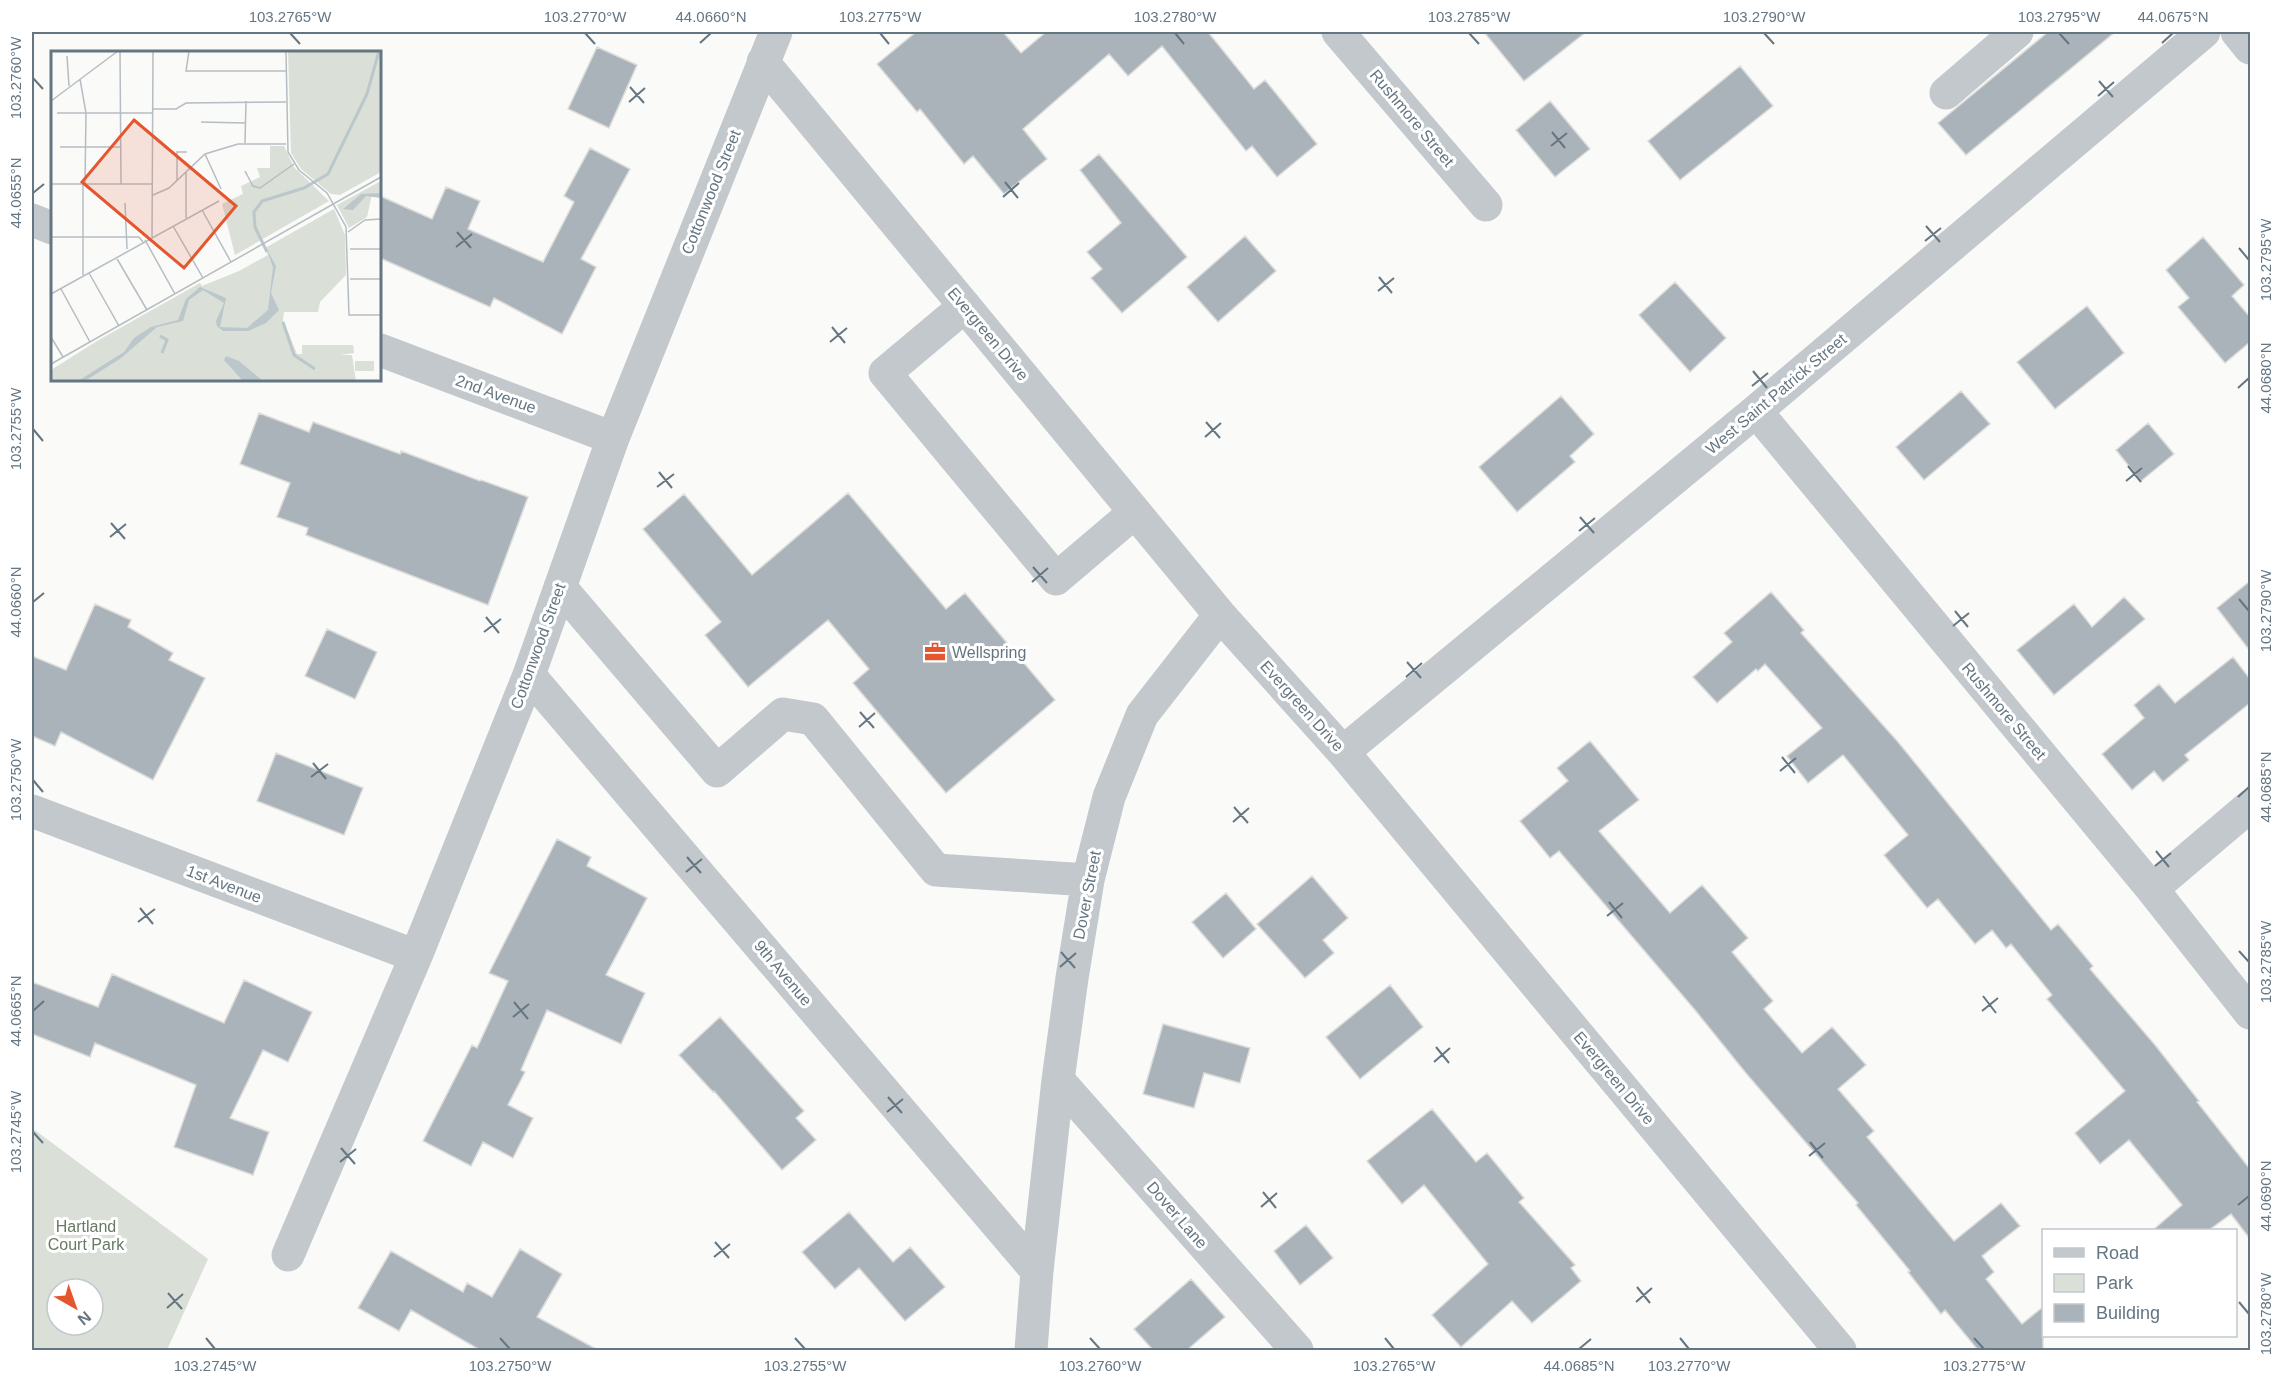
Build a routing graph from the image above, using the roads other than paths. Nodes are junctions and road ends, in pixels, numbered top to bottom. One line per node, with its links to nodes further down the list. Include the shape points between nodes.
1 (776, 32): 7 (street, Cottonwood Street)
2 (1338, 32): 9 (street, Rushmore Street)
3 (2017, 32): 8 (street)
4 (2204, 32): 14 (street, West Saint Patrick Street)
5 (2237, 32): 6 (street)
6 (2250, 48)
7 (763, 62): 12 (street, Evergreen Drive); 15 (street, Cottonwood Street)
8 (1946, 93)
9 (1486, 205)
10 (32, 220): 11 (street)
11 (51, 228)
12 (965, 306): 16 (street, Evergreen Drive); 16 (street, via 885,373 892,382 1056,579)
13 (381, 350): 15 (street, 2nd Avenue)
14 (1756, 411): 20 (street, West Saint Patrick Street); 24 (street, Rushmore Street)
15 (613, 438): 17 (street, Cottonwood Street)
16 (1135, 512): 18 (street, Evergreen Drive)
17 (560, 587): 19 (street, Cottonwood Street); 23 (street, via 717,771 783,714 813,719 936,870)
18 (1220, 615): 20 (street, Evergreen Drive); 23 (street, Dover Street, via 1142,715 1109,797)
19 (529, 675): 25 (street, Cottonwood Street); 29 (street, 9th Avenue)
20 (1343, 752): 32 (street, Evergreen Drive)
21 (2250, 806): 24 (street)
22 (32, 811): 25 (street, 1st Avenue)
23 (1088, 880): 27 (street, Dover Street)
24 (2152, 889): 26 (street, Rushmore Street)
25 (416, 956): 28 (street, Cottonwood Street)
26 (2250, 1013)
27 (1058, 1080): 29 (street, Dover Street); 31 (street, Dover Lane)
28 (288, 1254)
29 (1037, 1271): 30 (street, Dover Street)
30 (1031, 1350)
31 (1297, 1350)
32 (1840, 1350)

